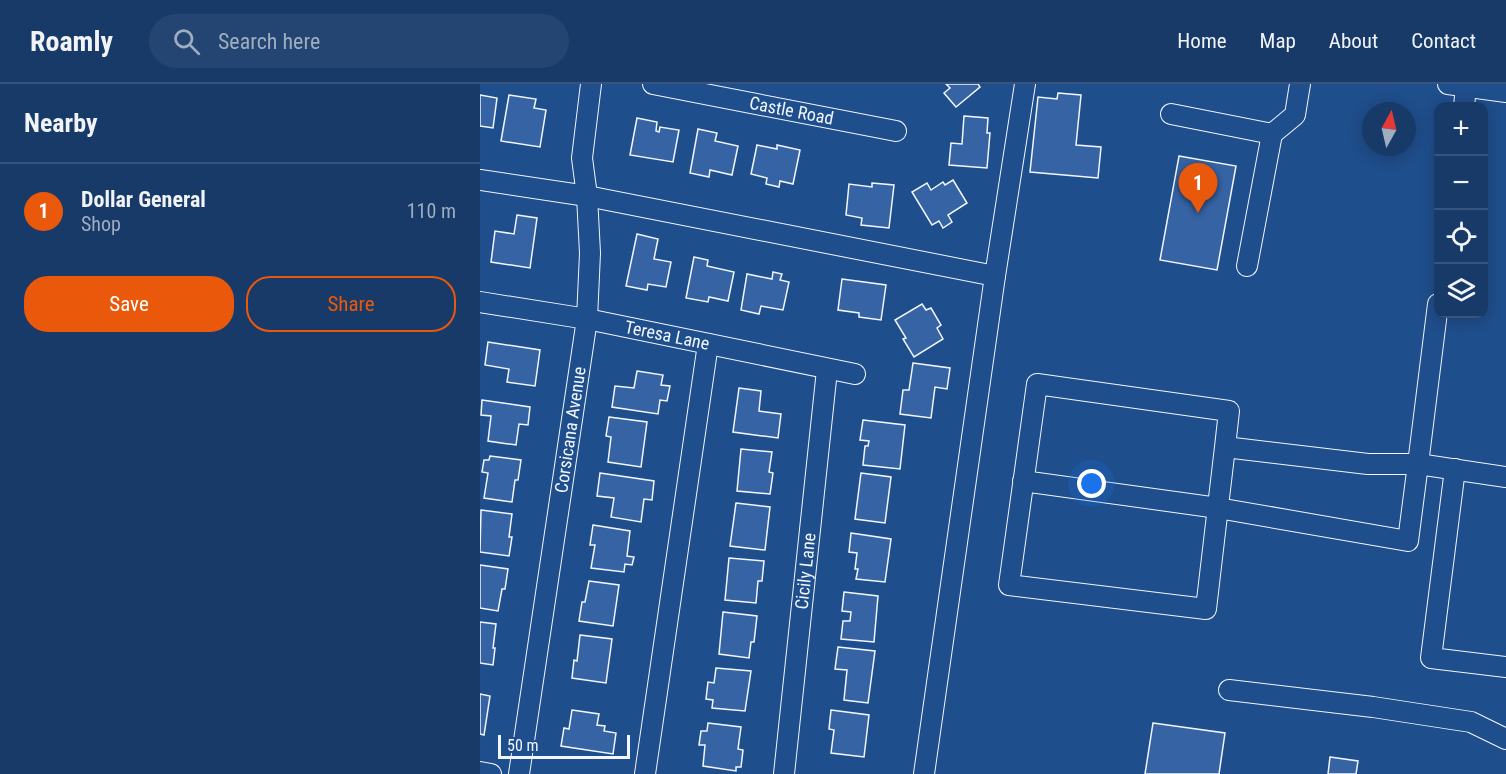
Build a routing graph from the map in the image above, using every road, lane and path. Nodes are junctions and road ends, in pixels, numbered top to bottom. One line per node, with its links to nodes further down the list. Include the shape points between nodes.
1 (591, 84): 12 (street, Corsicana Avenue, via 582,158)
2 (653, 84): 9 (street, Castle Road)
3 (1025, 84): 14 (street)
4 (1300, 84): 10 (street, via 1295,115)
5 (1457, 85): 6 (street); 7 (street)
6 (1506, 92)
7 (1463, 102)
8 (1171, 114): 10 (street)
9 (896, 131)
10 (1272, 134): 13 (street)
11 (480, 180): 12 (street)
12 (587, 196): 14 (street); 17 (street, Corsicana Avenue)
13 (1248, 266)
14 (995, 276): 35 (street)
15 (480, 302): 17 (street, Teresa Lane)
16 (1436, 318): 22 (street)
17 (587, 319): 18 (street, Teresa Lane); 32 (street, Corsicana Avenue)
18 (708, 344): 19 (street, Teresa Lane); 33 (street)
19 (827, 370): 20 (street, Teresa Lane); 34 (street, Cicily Lane)
20 (855, 374)
21 (1225, 447): 22 (street, via 1368,464); 25 (street, via 1229,411 1037,384); 26 (street)
22 (1418, 464): 23 (street); 26 (street, via 1408,541)
23 (1455, 469): 24 (street); 27 (street, via 1431,658)
24 (1506, 477)
25 (1023, 481): 26 (street); 26 (street, via 1009,585 1206,609)
26 (1218, 508)
27 (1506, 667)
28 (1229, 690): 29 (street, via 1471,722)
29 (1506, 739)
30 (480, 772): 31 (street)
31 (491, 774)
32 (519, 774)
33 (645, 774)
34 (784, 774)
35 (924, 774)

